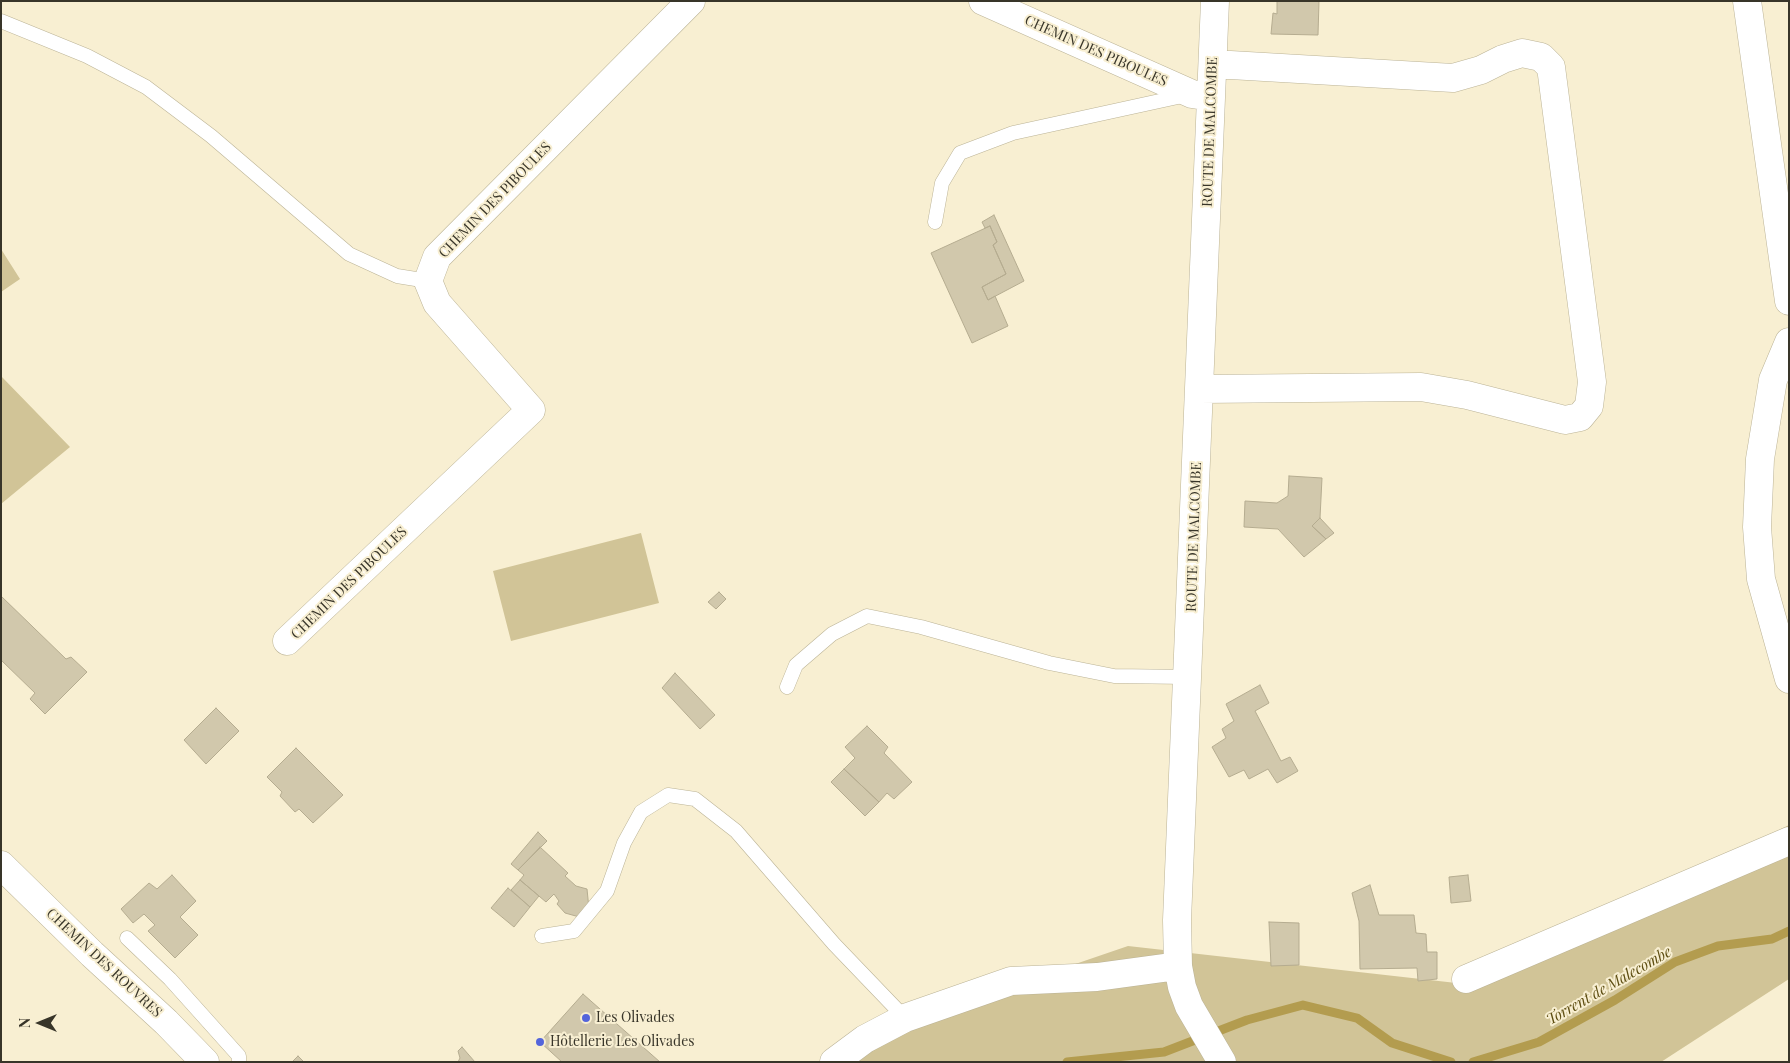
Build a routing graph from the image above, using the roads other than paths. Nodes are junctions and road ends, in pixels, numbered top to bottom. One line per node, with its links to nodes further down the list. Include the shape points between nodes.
1 (691, 1): 9 (street, CHEMIN DES PIBOULES, via 437,257)
2 (983, 1): 7 (street, CHEMIN DES PIBOULES)
3 (1215, 1): 6 (street, ROUTE DE MALCOMBE)
4 (1748, 1): 10 (street)
5 (1, 21): 9 (lane, via 87,56 146,88 219,143 349,254 397,276)
6 (1213, 64): 7 (street, ROUTE DE MALCOMBE); 12 (street, via 1453,78 1522,53 1541,57 1551,67 1592,382 1589,406 1580,417 1566,420 1421,387)
7 (1202, 95): 8 (lane, via 1013,133 960,153 942,183); 12 (street, ROUTE DE MALCOMBE)
8 (935, 222)
9 (428, 281): 13 (street, CHEMIN DES PIBOULES, via 437,303 531,410)
10 (1789, 301)
11 (1789, 342): 15 (street, via 1773,380 1760,459 1757,527 1761,579)
12 (1200, 389): 14 (street, ROUTE DE MALCOMBE)
13 (287, 641)
14 (1188, 677): 16 (lane, via 1114,676 1049,663 920,627 867,616 832,634 796,665); 21 (street, ROUTE DE MALCOMBE, via 1177,920)
15 (1789, 679)
16 (787, 687)
17 (1789, 841): 22 (street)
18 (1, 864): 25 (street, CHEMIN DES ROUVRES)
19 (542, 936): 23 (lane, via 574,931 606,891 624,843 641,812 668,795 695,799 736,832 834,944)
20 (127, 938): 26 (lane, via 170,979 239,1056)
21 (1178, 966): 23 (street, via 1097,977 1011,981); 24 (street, ROUTE DE MALCOMBE, via 1189,1006)
22 (1466, 979)
23 (905, 1018): 27 (street, via 865,1039)
24 (1218, 1056)
25 (205, 1062)
26 (239, 1062)
27 (834, 1062)

